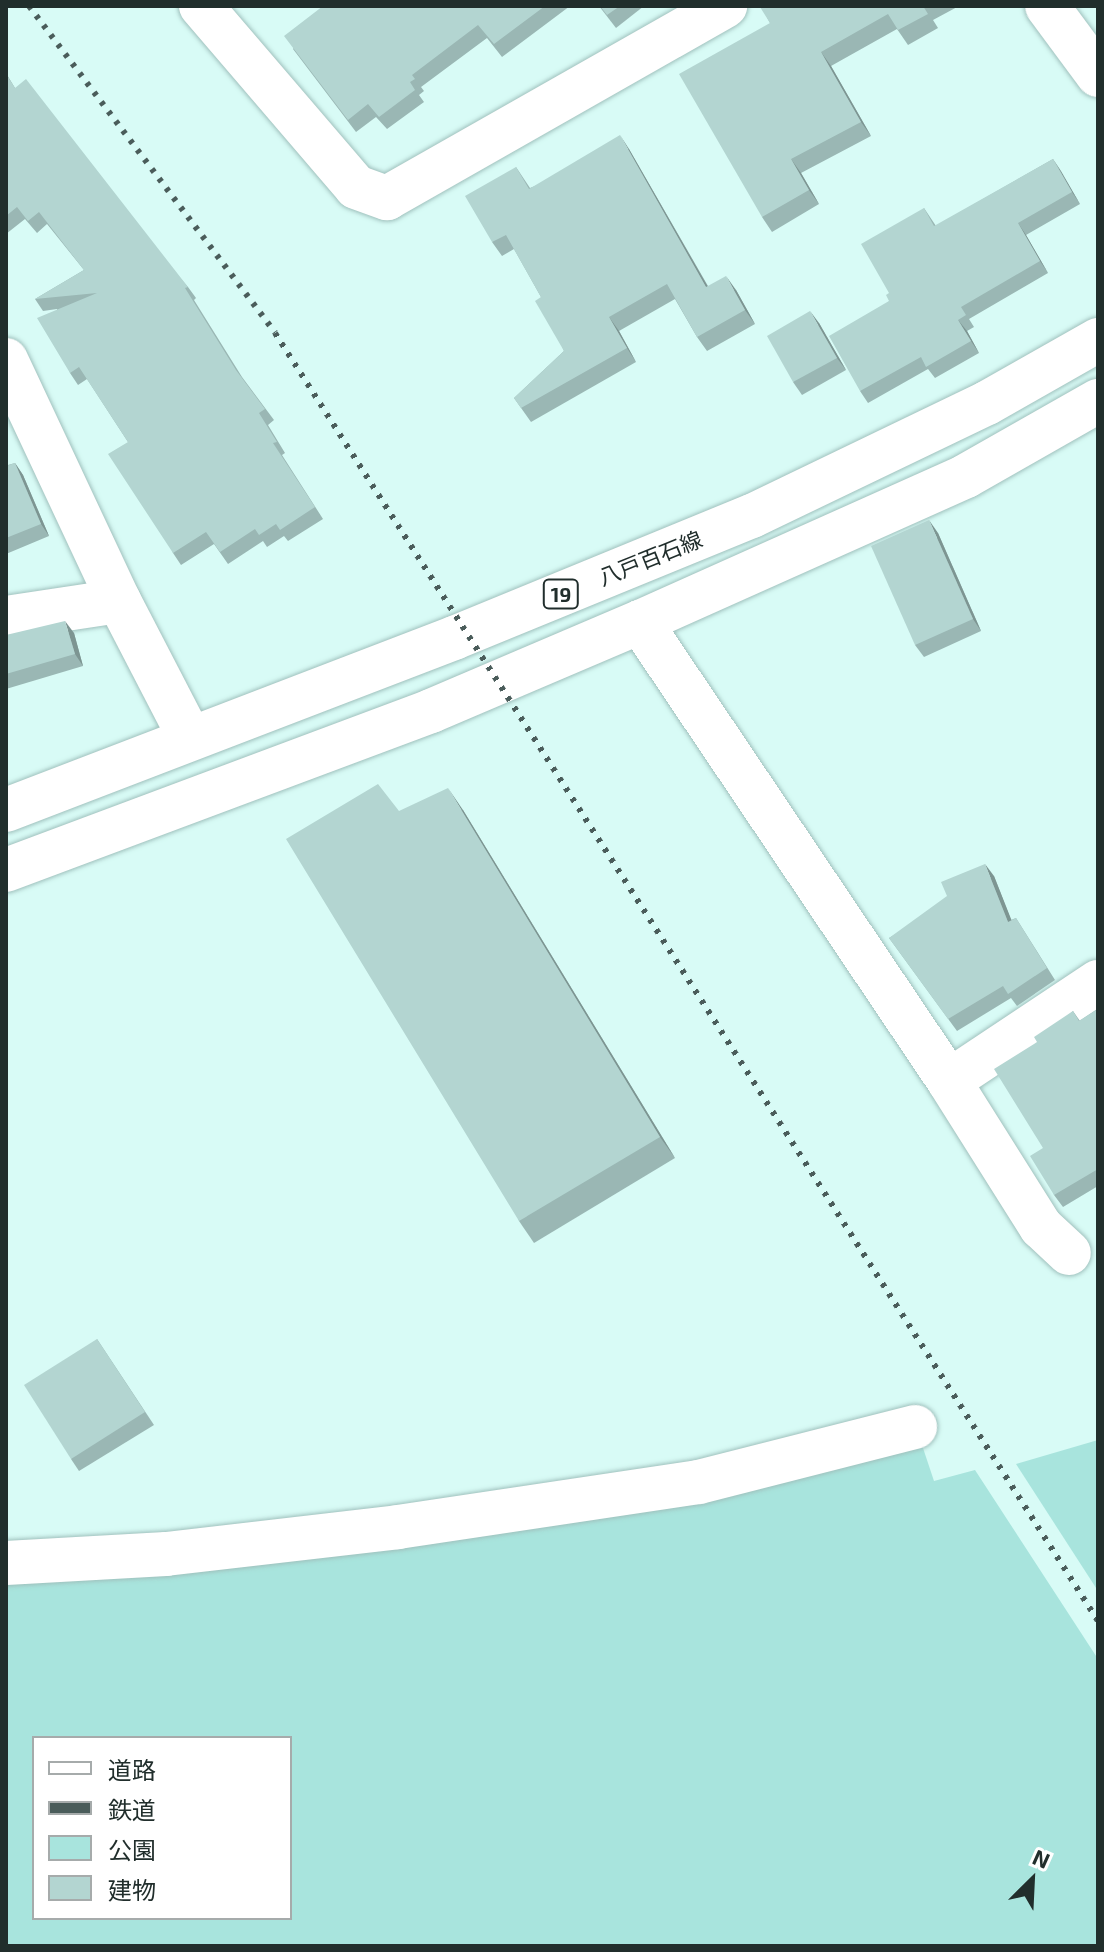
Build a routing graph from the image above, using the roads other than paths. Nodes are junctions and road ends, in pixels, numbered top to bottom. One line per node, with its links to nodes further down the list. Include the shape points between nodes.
1 (201, 6): 2 (street, via 356,187 387,198)
2 (725, 6)
3 (1047, 6): 4 (street)
4 (1098, 75)
5 (1098, 340): 11 (street, 八戸百石線 / 19, via 987,403 752,516)
6 (6, 360): 8 (street)
7 (1098, 401): 10 (street, via 966,476)
8 (119, 601): 9 (street); 11 (street)
9 (6, 618)
10 (640, 622): 13 (street, via 431,711); 15 (street)
11 (190, 738): 12 (street, 八戸百石線 / 19)
12 (6, 810)
13 (6, 870)
14 (1098, 982): 15 (street)
15 (949, 1081): 16 (street, via 1041,1227)
16 (1069, 1253)
17 (915, 1427): 18 (street, via 699,1482 166,1554)
18 (6, 1563)

